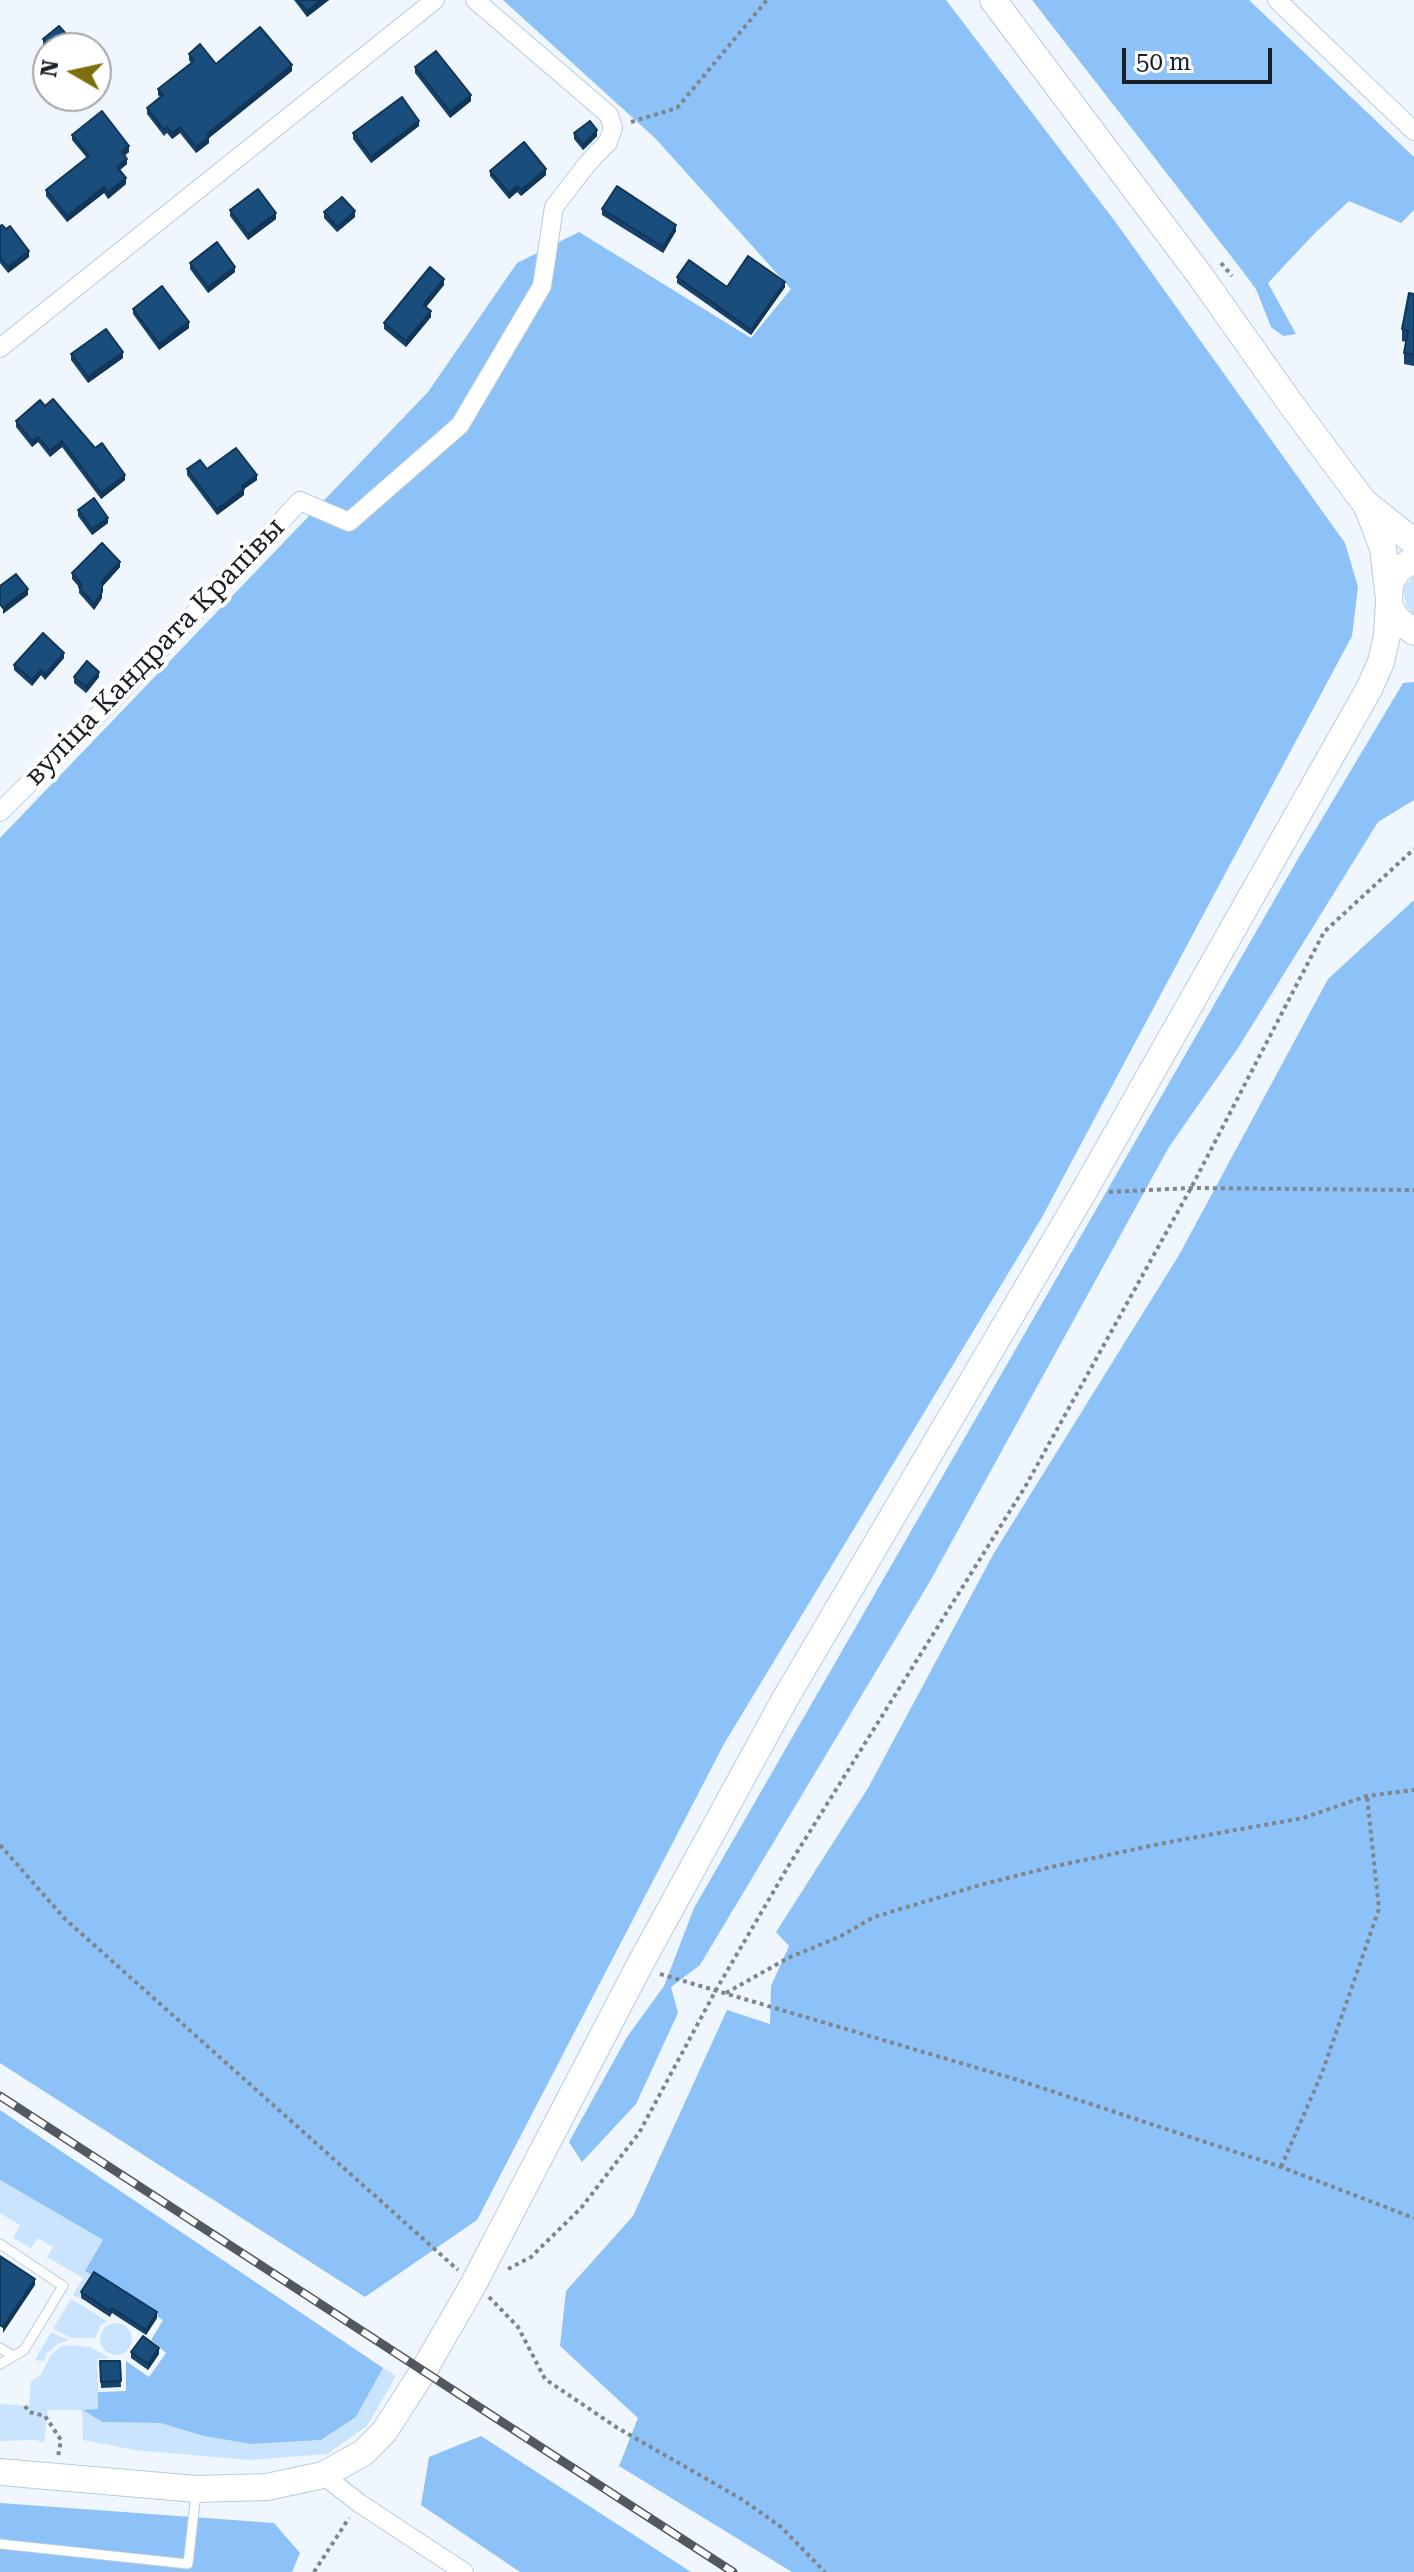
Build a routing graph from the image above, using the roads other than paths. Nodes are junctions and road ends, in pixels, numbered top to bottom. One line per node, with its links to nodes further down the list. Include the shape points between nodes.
1 (435, 0): 6 (street)
2 (475, 0): 14 (street, вуліца Кандрата Крапівы, via 609,115 613,128 608,142 554,207 542,286 460,425 349,522 300,501)
3 (993, 0): 7 (main road)
4 (1277, 0): 5 (street)
5 (1414, 131)
6 (0, 348)
7 (1364, 502): 8 (main road); 10 (main road, via 1383,548)
8 (1409, 536)
9 (1414, 559): 10 (main road, via 1397,571)
10 (1389, 599): 11 (main road, via 1397,619); 13 (main road, via 1387,635)
11 (1414, 632)
12 (1414, 644): 13 (main road)
13 (1369, 689): 20 (main road, via 1083,1193 785,1699 424,2370 384,2432 363,2453)
14 (0, 812)
15 (0, 2244): 17 (lane, via 63,2286 24,2350)
16 (0, 2348): 17 (lane)
17 (13, 2356): 18 (lane)
18 (0, 2364)
19 (0, 2472): 21 (main road)
20 (323, 2475): 21 (main road, via 267,2487); 23 (street)
21 (196, 2489): 22 (lane, via 188,2564)
22 (0, 2544)
23 (464, 2572)

